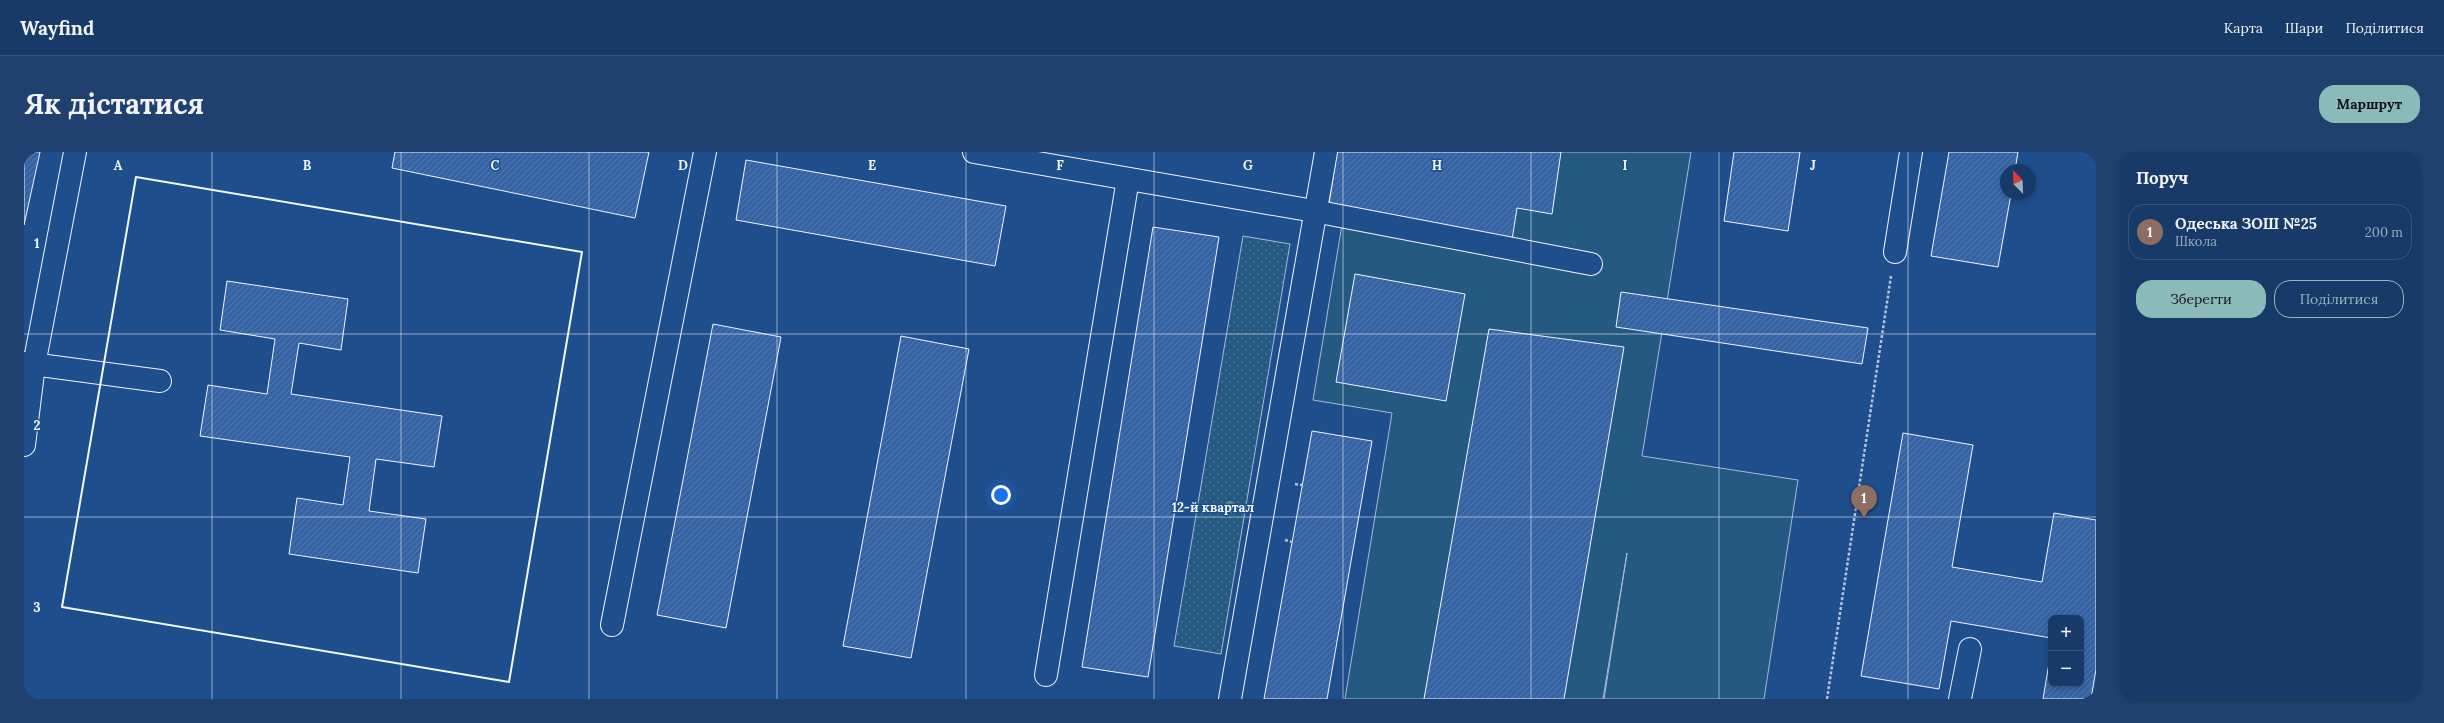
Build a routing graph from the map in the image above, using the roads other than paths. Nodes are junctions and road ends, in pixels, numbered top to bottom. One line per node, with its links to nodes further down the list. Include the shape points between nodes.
1 (75, 152): 10 (lane)
2 (706, 152): 13 (lane)
3 (974, 152): 6 (lane)
4 (1326, 152): 7 (lane)
5 (1911, 152): 8 (lane)
6 (1128, 179): 7 (lane); 15 (lane)
7 (1314, 211): 9 (lane); 16 (lane)
8 (1895, 252)
9 (1591, 264)
10 (29, 364): 11 (lane); 12 (lane)
11 (160, 381)
12 (24, 445)
13 (612, 625)
14 (1970, 649): 17 (lane)
15 (1046, 675)
16 (1230, 699)
17 (1960, 699)

